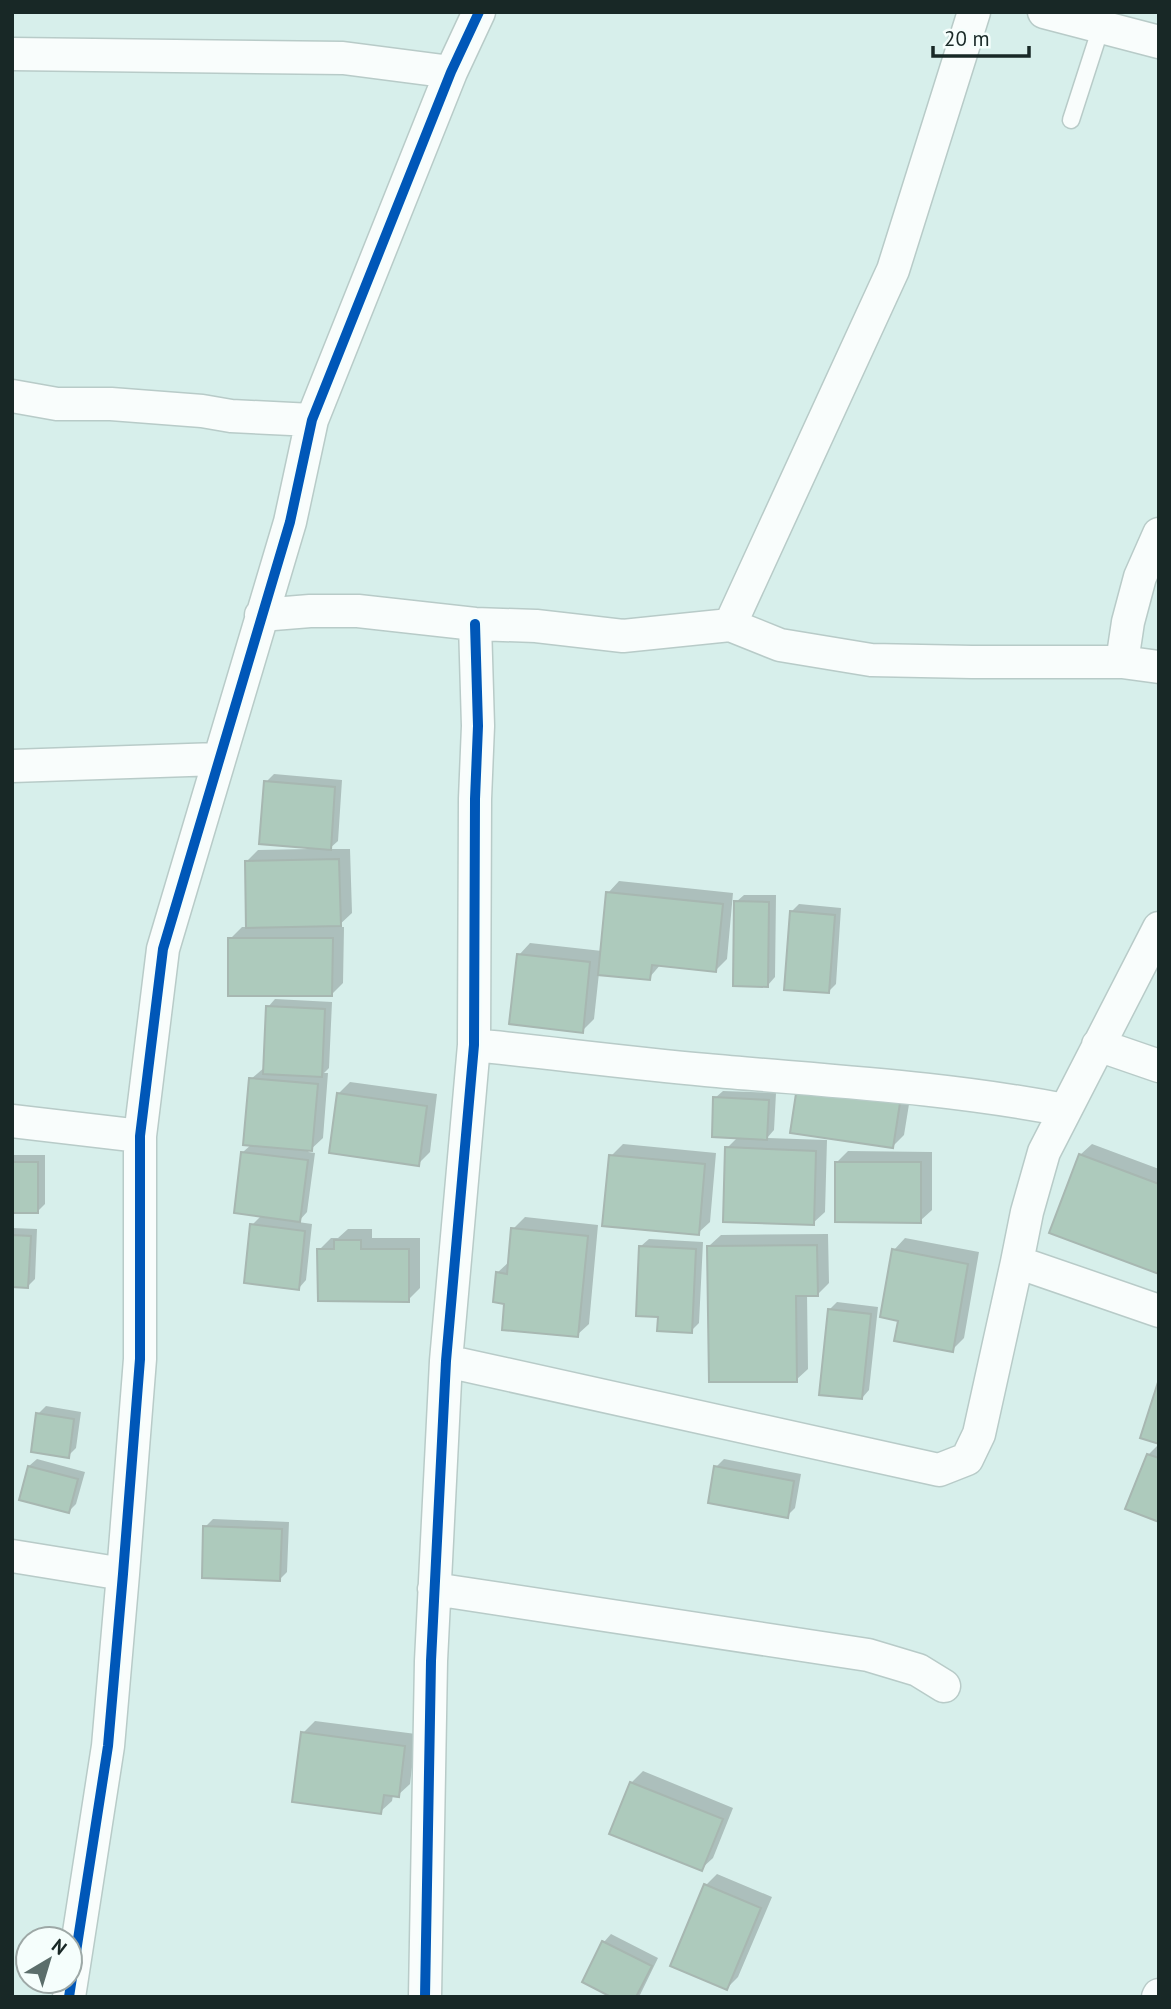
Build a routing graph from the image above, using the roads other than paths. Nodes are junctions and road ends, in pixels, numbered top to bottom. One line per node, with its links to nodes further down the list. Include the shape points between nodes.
1 (479, 12): 7 (street)
2 (974, 12): 14 (street, via 893,270)
3 (1044, 12): 4 (street)
4 (1101, 27): 5 (street); 8 (lane)
5 (1159, 42)
6 (12, 54): 7 (street, via 343,58)
7 (451, 72): 10 (street)
8 (1071, 120)
9 (12, 396): 10 (street, via 57,404)
10 (312, 419): 12 (street, via 290,522)
11 (1159, 534): 15 (street, via 1139,577)
12 (261, 615): 13 (street, via 358,611); 17 (street)
13 (475, 625): 14 (street, via 623,636); 20 (street)
14 (730, 625): 15 (street, via 780,645 871,660)
15 (1122, 662): 16 (street)
16 (1159, 667)
17 (218, 759): 18 (street); 25 (street, via 163,949)
18 (12, 766)
19 (1159, 928): 21 (street)
20 (474, 1045): 23 (street, via 924,1088); 28 (street)
21 (1098, 1045): 22 (street); 23 (street)
22 (1159, 1066)
23 (1064, 1110): 26 (street, via 1044,1152)
24 (12, 1121): 25 (street)
25 (140, 1136): 30 (street, via 139,1359)
26 (1017, 1262): 27 (street); 28 (street, via 979,1434 967,1460 939,1470)
27 (1159, 1311)
28 (446, 1361): 31 (street)
29 (12, 1556): 30 (street)
30 (123, 1574): 33 (street, via 108,1746)
31 (434, 1589): 32 (street, via 868,1655 918,1670); 34 (street)
32 (944, 1686)
33 (69, 1997)
34 (425, 1997)

